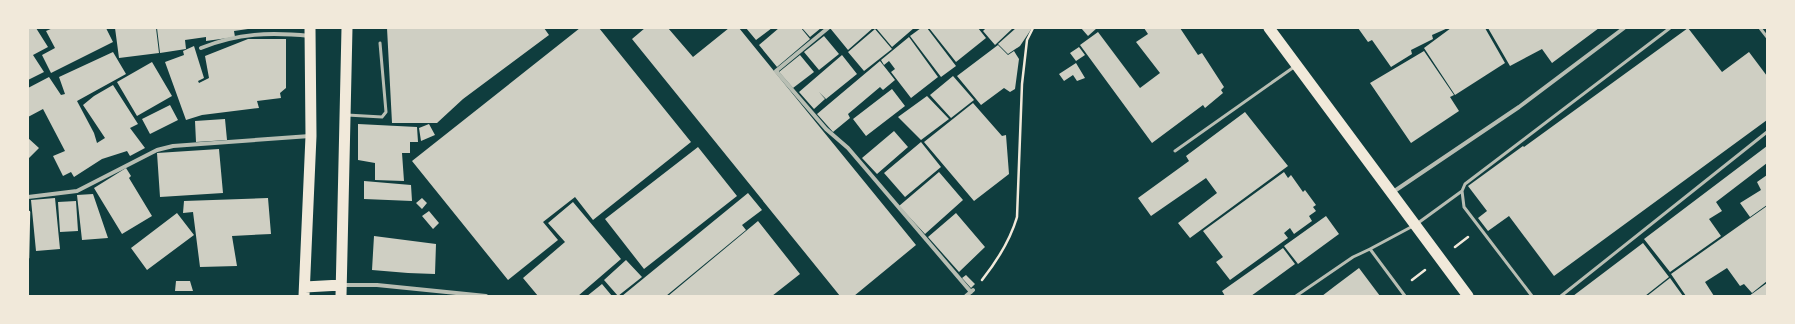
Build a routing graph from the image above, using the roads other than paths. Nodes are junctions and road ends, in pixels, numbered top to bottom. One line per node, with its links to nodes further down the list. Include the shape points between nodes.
1 (347, 28): 12 (highway)
2 (828, 28): 24 (street, via 776,71 826,129 848,148 972,291)
3 (1268, 28): 11 (highway)
4 (1624, 28): 17 (street, via 1519,107)
5 (1670, 28): 16 (lane, via 1473,177)
6 (1760, 28): 8 (lane)
7 (310, 32): 10 (street, via 248,34); 14 (highway)
8 (1767, 37)
9 (380, 43): 12 (lane, via 386,112 382,116)
10 (201, 48)
11 (1296, 65): 15 (lane); 17 (highway)
12 (346, 115): 22 (highway)
13 (1767, 132): 29 (lane)
14 (311, 136): 18 (street, via 172,146 157,150 82,189); 21 (highway)
15 (1175, 151)
16 (1462, 191): 19 (lane); 28 (lane, via 1464,207)
17 (1392, 193): 19 (highway)
18 (28, 197)
19 (1415, 225): 20 (lane); 27 (highway)
20 (1370, 249): 25 (lane, via 1353,257); 26 (lane)
21 (304, 291): 22 (highway)
22 (341, 291): 23 (street, via 377,285)
23 (486, 296)
24 (966, 296)
25 (1296, 296)
26 (1404, 296)
27 (1468, 296)
28 (1532, 296)
29 (1561, 296)

